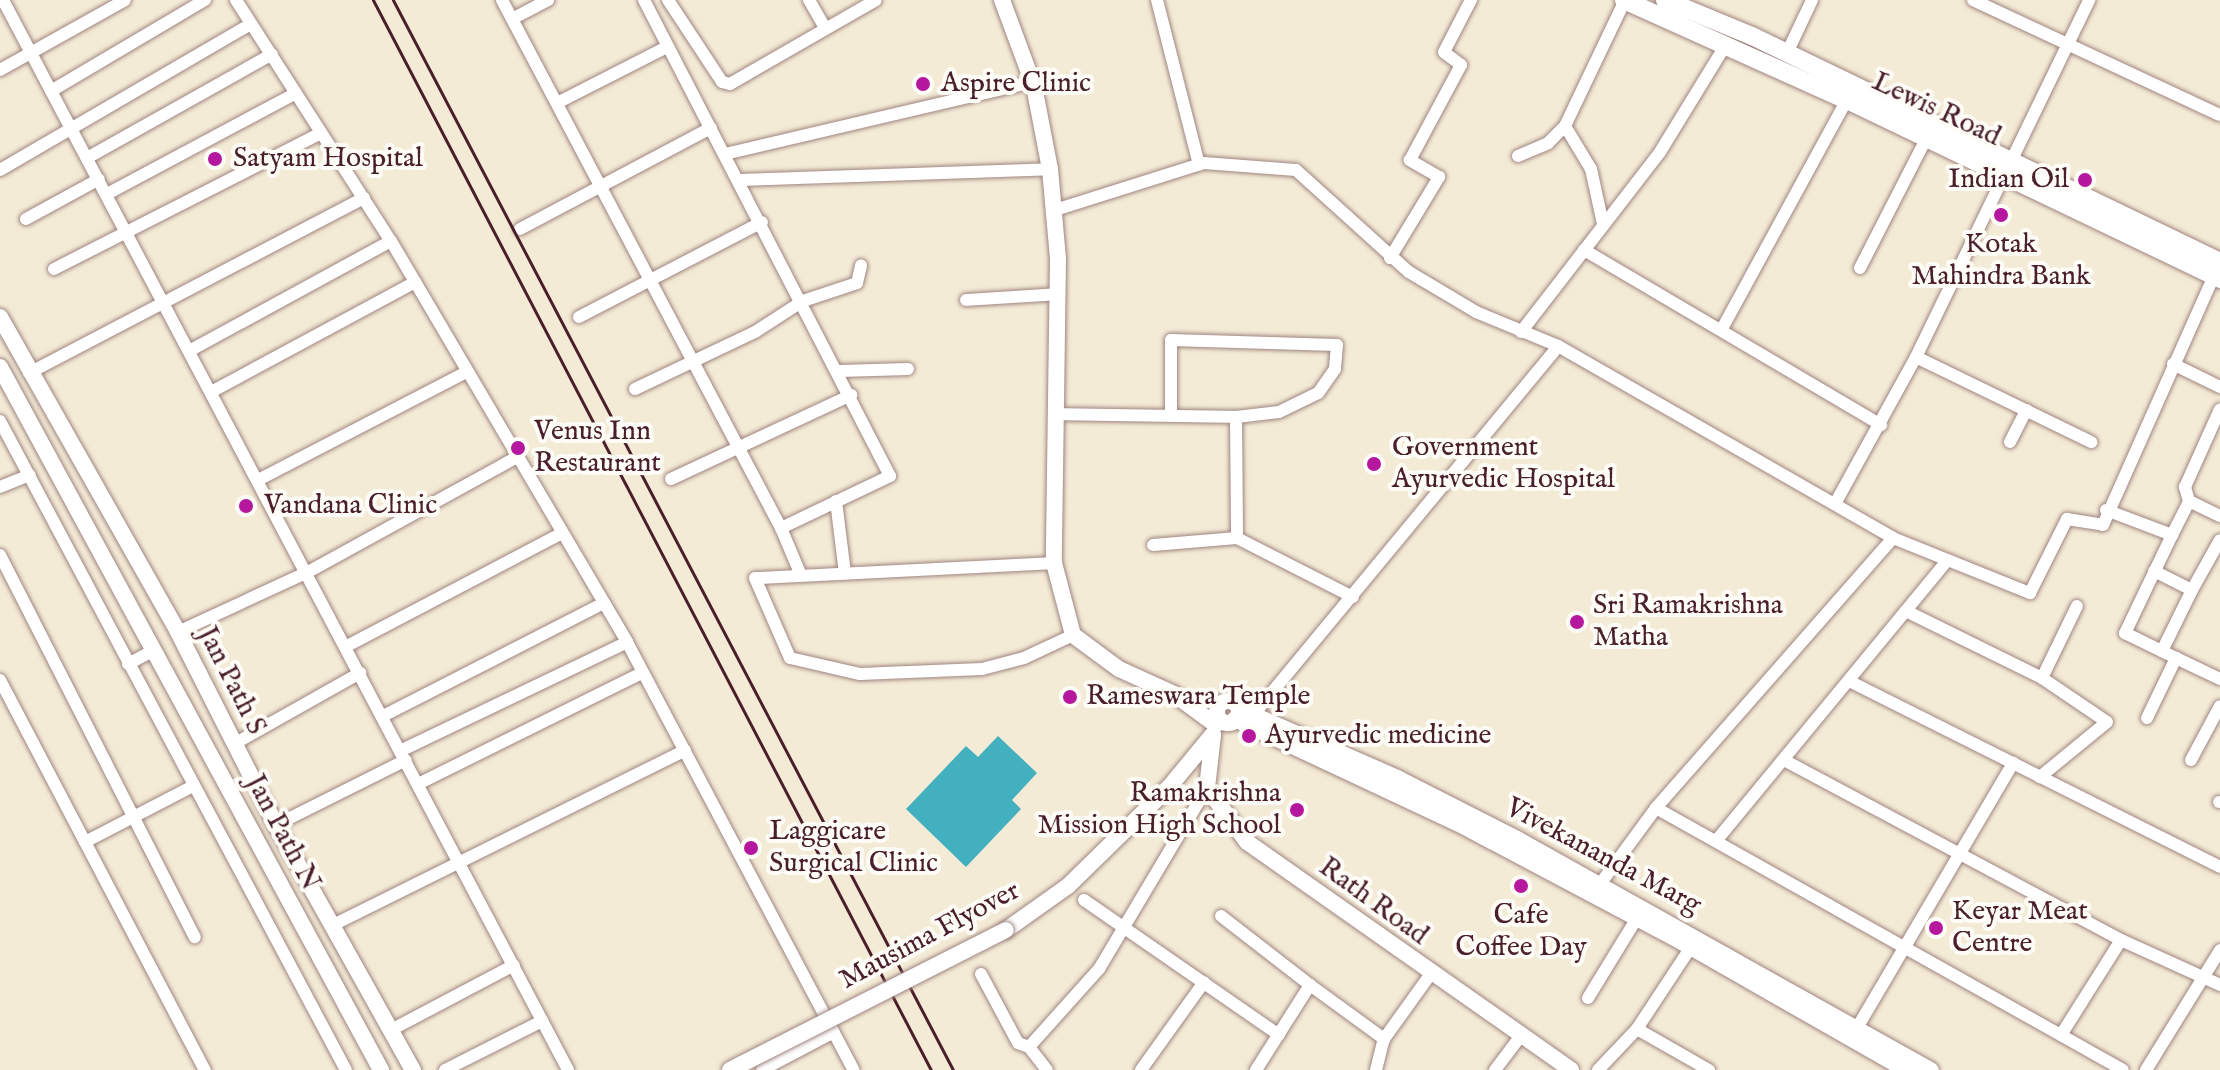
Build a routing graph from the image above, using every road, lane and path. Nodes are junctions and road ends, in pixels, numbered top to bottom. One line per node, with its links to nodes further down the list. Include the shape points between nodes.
1 (3, 0): 27 (street)
2 (125, 0): 27 (street)
3 (205, 0): 30 (street)
4 (236, 0): 20 (street)
5 (502, 0): 19 (street)
6 (548, 0): 19 (street)
7 (644, 0): 24 (street)
8 (668, 0): 21 (street, via 722,82 730,84)
9 (809, 0): 21 (street)
10 (876, 0): 21 (street)
11 (1002, 0): 29 (main road)
12 (1157, 0): 43 (street)
13 (1471, 0): 60 (street, via 1444,52 1461,65 1410,160 1439,177)
14 (1625, 0): 23 (main road, Lewis Road); 35 (street)
15 (1812, 0): 25 (street)
16 (1973, 0): 22 (street)
17 (2089, 0): 22 (street)
18 (1670, 1): 25 (main road, Lewis Road)
19 (512, 19): 33 (street)
20 (251, 24): 26 (street); 36 (street)
21 (824, 26)
22 (2068, 44): 34 (street); 44 (street)
23 (1725, 46): 32 (main road, Lewis Road); 55 (street, via 1660,152)
24 (667, 47): 33 (street); 37 (street)
25 (1787, 53): 44 (main road, Lewis Road)
26 (272, 54): 31 (street); 42 (street)
27 (32, 55): 28 (street); 30 (street)
28 (0, 70)
29 (1033, 82): 40 (street); 45 (main road)
30 (51, 91): 36 (street)
31 (296, 93): 38 (street); 50 (street)
32 (1847, 100): 39 (main road, Lewis Road); 73 (street)
33 (557, 103): 49 (street)
34 (2220, 115)
35 (1565, 126): 41 (street, via 1548,143); 55 (street, via 1591,169)
36 (71, 128): 42 (street); 46 (street)
37 (711, 128): 40 (street); 49 (street)
38 (321, 133): 51 (street); 57 (street)
39 (1927, 137): 44 (main road, Lewis Road); 62 (street)
40 (725, 154): 48 (street)
41 (1518, 156)
42 (87, 158): 47 (street)
43 (1199, 165): 52 (street); 60 (street, via 1261,164 1296,170)
44 (2010, 167): 64 (main road, Lewis Road); 77 (street)
45 (1050, 169): 48 (street); 52 (main road)
46 (0, 170)
47 (99, 179): 50 (street); 53 (street)
48 (740, 180): 54 (street)
49 (598, 187): 56 (street); 66 (street)
50 (107, 194): 57 (street)
51 (364, 198): 58 (street); 70 (street)
52 (1055, 210): 67 (main road)
53 (26, 219)
54 (762, 222): 66 (street); 69 (street)
55 (1603, 224): 59 (street)
56 (520, 229)
57 (124, 230): 63 (street); 70 (street)
58 (391, 241): 65 (street); 76 (street)
59 (1584, 250): 73 (street); 74 (street)
60 (1390, 258): 74 (street, via 1476,312)
61 (861, 265): 69 (street, via 857,283)
62 (1860, 268)
63 (54, 269)
64 (2218, 272): 79 (street)
65 (415, 282): 83 (street); 87 (street)
66 (651, 282): 72 (street); 78 (street)
67 (1058, 294): 68 (street); 91 (main road)
68 (966, 300)
69 (803, 301): 78 (street, via 755,332); 82 (street)
70 (161, 304): 76 (street); 84 (street)
71 (0, 317): 84 (main road, Jan Path S)
72 (579, 317)
73 (1723, 327): 95 (street)
74 (1521, 332): 75 (street)
75 (1558, 346): 106 (street); 124 (street)
76 (189, 351): 87 (street)
77 (1916, 357): 90 (street); 95 (street)
78 (693, 360): 86 (street); 98 (street)
79 (2173, 364): 85 (street); 107 (street)
80 (0, 367): 132 (main road, Jan Path N)
81 (908, 369): 82 (street)
82 (839, 371): 88 (street)
83 (466, 372): 99 (street); 101 (street)
84 (29, 373): 128 (main road, Jan Path S)
85 (2220, 387)
86 (635, 389)
87 (211, 392): 101 (street)
88 (851, 395): 98 (street); 104 (street, via 890,476)
89 (2220, 409): 105 (street, via 2185,487)
90 (2026, 410): 96 (street); 97 (street)
91 (1054, 414): 92 (street); 118 (main road)
92 (1171, 415): 93 (street); 93 (street, via 1171,340 1337,345 1335,369 1318,393 1279,412)
93 (1236, 417): 112 (street)
94 (0, 421): 100 (street)
95 (1881, 425): 106 (street)
96 (2010, 442)
97 (2091, 442)
98 (737, 448): 102 (street); 109 (street)
99 (517, 457): 110 (street); 120 (street)
100 (30, 475): 103 (street); 135 (street)
101 (260, 479): 120 (street)
102 (671, 479)
103 (0, 487)
104 (836, 501): 109 (street); 122 (street)
105 (2189, 501): 108 (street); 111 (street)
106 (1836, 502): 113 (street)
107 (2106, 510): 111 (street); 117 (street, via 2103,525 2067,519 2030,593)
108 (2220, 516)
109 (781, 528): 121 (street)
110 (562, 533): 125 (street); 131 (street)
111 (2172, 535): 119 (street)
112 (1237, 538): 115 (street); 124 (street)
113 (1893, 538): 117 (street); 157 (street)
114 (2220, 540): 123 (street)
115 (1153, 545)
116 (0, 555): 158 (street)
117 (1947, 561): 127 (street)
118 (1054, 563): 122 (street); 129 (main road)
119 (2154, 571): 123 (street); 133 (street, via 2125,633)
120 (308, 572): 128 (street); 131 (street)
121 (800, 573): 122 (street); 129 (street, via 755,578 790,658 860,674 982,669 1024,658)
122 (845, 573)
123 (2192, 590): 133 (street)
124 (1353, 597): 143 (street)
125 (604, 603): 130 (street); 144 (street)
126 (2077, 606): 138 (street)
127 (1906, 611): 138 (street); 141 (street)
128 (178, 632): 147 (main road, Jan Path S)
129 (1073, 635): 146 (main road, via 1119,669 1174,694)
130 (627, 642): 137 (street); 149 (street)
131 (347, 646): 136 (street)
132 (154, 650): 135 (street); 197 (main road, Jan Path N)
133 (2162, 651): 134 (street)
134 (2176, 658): 139 (street); 145 (street)
135 (128, 664): 155 (street)
136 (360, 673): 144 (street); 147 (street)
137 (642, 673): 148 (street); 154 (street)
138 (2042, 678): 153 (street, via 2107,722)
139 (2220, 678)
140 (0, 680): 161 (street)
141 (1849, 681): 150 (street); 152 (street)
142 (2220, 706): 151 (street)
143 (1243, 714): 146 (main road, via 1229,724); 165 (main road, Vivekananda Marg, via 1397,778); 168 (main road, Vivekananda Marg)
144 (383, 716): 149 (street)
145 (2147, 718)
146 (1215, 724): 156 (main road); 201 (main road, Mausima Flyover, bridge, via 1170,786 1068,886 1006,930)
147 (234, 744): 159 (main road, Jan Path S)
148 (685, 750): 163 (street); 189 (street)
149 (403, 755): 154 (street); 159 (street)
150 (1784, 760): 160 (street); 162 (street)
151 (2191, 760)
152 (2013, 763): 153 (street); 162 (street)
153 (2040, 777): 164 (street)
154 (418, 784): 163 (street)
155 (191, 787): 158 (street); 196 (street)
156 (1207, 788): 170 (street); 178 (main road, Rath Road, via 1247,842)
157 (1656, 808): 160 (street); 165 (street)
158 (134, 817): 161 (street); 171 (street)
159 (276, 825): 169 (main road, Jan Path S)
160 (1716, 841): 174 (street)
161 (85, 842): 195 (street)
162 (1960, 853): 172 (street); 174 (street)
163 (456, 860): 169 (street); 176 (street)
164 (2220, 867)
165 (1601, 883): 183 (main road, Vivekananda Marg)
166 (1084, 900): 170 (street)
167 (1221, 916): 181 (street)
168 (1637, 918): 173 (main road, Vivekananda Marg); 184 (street)
169 (333, 925): 188 (main road, Jan Path S)
170 (1127, 928): 180 (street); 194 (street, via 1060,1019)
171 (195, 937)
172 (2121, 940): 179 (street); 191 (street)
173 (1691, 947): 183 (main road, Vivekananda Marg); 187 (street)
174 (1905, 947): 186 (street); 191 (street)
175 (2220, 950): 179 (street)
176 (514, 965): 185 (street); 188 (street)
177 (981, 974): 194 (street, via 1018,1043)
178 (1430, 975): 192 (main road, Rath Road); 193 (street)
179 (2205, 977): 182 (street); 215 (street)
180 (1204, 982): 190 (street); 205 (street)
181 (1310, 985): 190 (street); 193 (street)
182 (2220, 985)
183 (1784, 994): 186 (main road, Vivekananda Marg); 212 (main road, Vivekananda Marg)
184 (1588, 998)
185 (542, 1021): 199 (street); 200 (street)
186 (1857, 1028): 213 (main road, Vivekananda Marg)
187 (1637, 1029): 210 (street); 211 (street)
188 (389, 1031): 198 (main road, Jan Path S)
189 (834, 1032): 202 (street); 203 (street)
190 (1279, 1035): 206 (street)
191 (2061, 1035): 214 (street)
192 (1519, 1038): 208 (street); 209 (main road, Rath Road)
193 (1384, 1039): 207 (street)
194 (1029, 1047): 204 (street)
195 (205, 1070)
196 (346, 1070)
197 (381, 1070)
198 (413, 1070)
199 (445, 1070)
200 (568, 1070)
201 (730, 1070)
202 (762, 1070)
203 (854, 1070)
204 (1047, 1070)
205 (1141, 1070)
206 (1256, 1070)
207 (1376, 1070)
208 (1495, 1070)
209 (1571, 1070)
210 (1598, 1070)
211 (1709, 1070)
212 (1906, 1070)
213 (1931, 1070)
214 (2123, 1070)
215 (2146, 1070)

